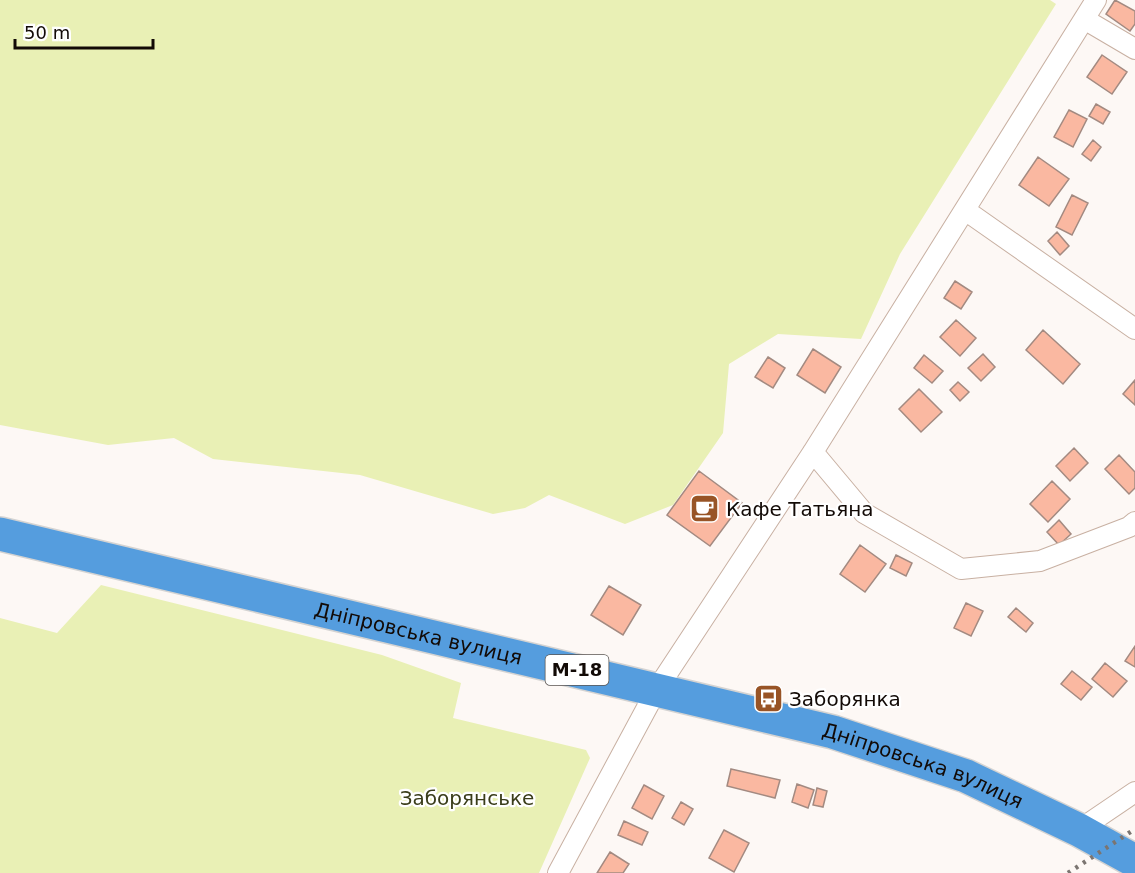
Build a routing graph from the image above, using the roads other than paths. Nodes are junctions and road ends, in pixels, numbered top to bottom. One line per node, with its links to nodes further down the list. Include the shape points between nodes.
1 (1095, 0): 2 (street)
2 (1084, 20): 3 (street); 4 (street)
3 (1135, 49)
4 (965, 210): 5 (street); 6 (street)
5 (1135, 329)
6 (813, 452): 7 (street, via 864,513 962,569 1040,561); 9 (street)
7 (1135, 522)
8 (0, 534): 9 (highway, Дніпровська вулиця / М-18)
9 (657, 689): 11 (highway, Дніпровська вулиця / М-18, via 833,732 966,776); 13 (street)
10 (1135, 792): 11 (street)
11 (1079, 830): 12 (highway, Дніпровська вулиця / М-18)
12 (1135, 861)
13 (558, 873)

